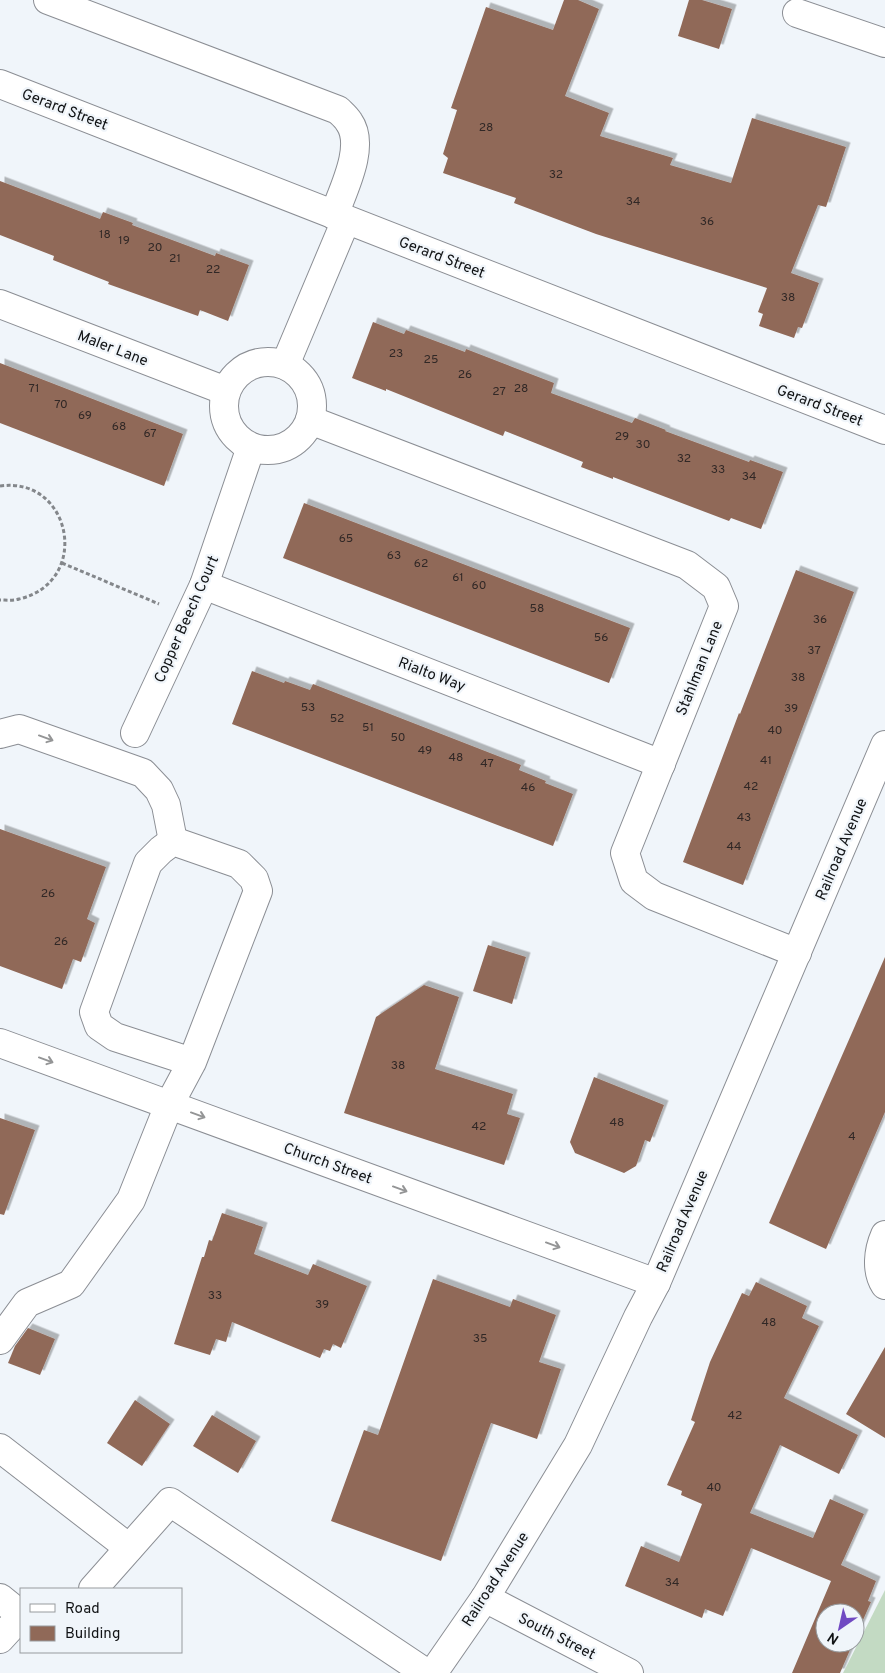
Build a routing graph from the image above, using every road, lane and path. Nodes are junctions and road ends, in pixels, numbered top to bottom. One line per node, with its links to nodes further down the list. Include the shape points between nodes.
1 (48, 0): 5 (street, via 338,110 350,123 355,141 354,160)
2 (797, 13): 3 (street)
3 (885, 43)
4 (0, 84): 5 (street, Gerard Street)
5 (340, 217): 7 (street); 10 (street, Gerard Street)
6 (0, 304): 8 (street, Maler Lane)
7 (285, 365): 8 (street, via 268,361 250,365 235,376); 9 (street, via 299,374 309,388)
8 (226, 391): 11 (street, via 224,408 228,424 238,438)
9 (310, 420): 11 (street, via 301,436 286,446 269,450); 20 (street, Stahlman Lane, via 687,565 716,587 724,606)
10 (885, 430)
11 (251, 447): 14 (street, Copper Beech Court)
12 (0, 486): 13 (path, via 10,484 46,498 58,514 65,532 66,550)
13 (62, 563): 15 (path, via 50,583 35,594 18,600); 16 (path)
14 (204, 585): 16 (street, Copper Beech Court); 20 (street, Rialto Way)
15 (0, 600)
16 (189, 616): 17 (street, Copper Beech Court)
17 (135, 732)
18 (0, 734): 21 (street, one-way to 21, via 20,729 143,773 159,790 166,805)
19 (885, 745): 22 (street, Railroad Avenue)
20 (660, 764): 22 (street, Stahlman Lane, via 625,853 634,881 654,896)
21 (173, 841): 24 (street, via 238,864 254,878 258,891); 24 (street, via 148,863 94,1012 99,1026 115,1036)
22 (797, 953): 27 (street, Railroad Avenue)
23 (0, 1043): 25 (street, Church Street, one-way to 25)
24 (192, 1062): 25 (street)
25 (169, 1105): 27 (street, Church Street, one-way to 27); 29 (street, via 131,1200 71,1284 27,1303)
26 (885, 1235): 28 (street, via 880,1247 880,1277)
27 (656, 1282): 34 (street, Railroad Avenue, via 578,1445)
28 (885, 1285)
29 (0, 1340)
30 (0, 1448): 31 (street)
31 (129, 1548): 32 (street); 38 (street, via 170,1502)
32 (94, 1588)
33 (0, 1598): 35 (street)
34 (485, 1598): 39 (street, Railroad Avenue); 40 (street, South Street)
35 (20, 1614)
36 (20, 1616): 37 (street)
37 (0, 1639)
38 (426, 1673)
39 (432, 1673)
40 (629, 1673)

